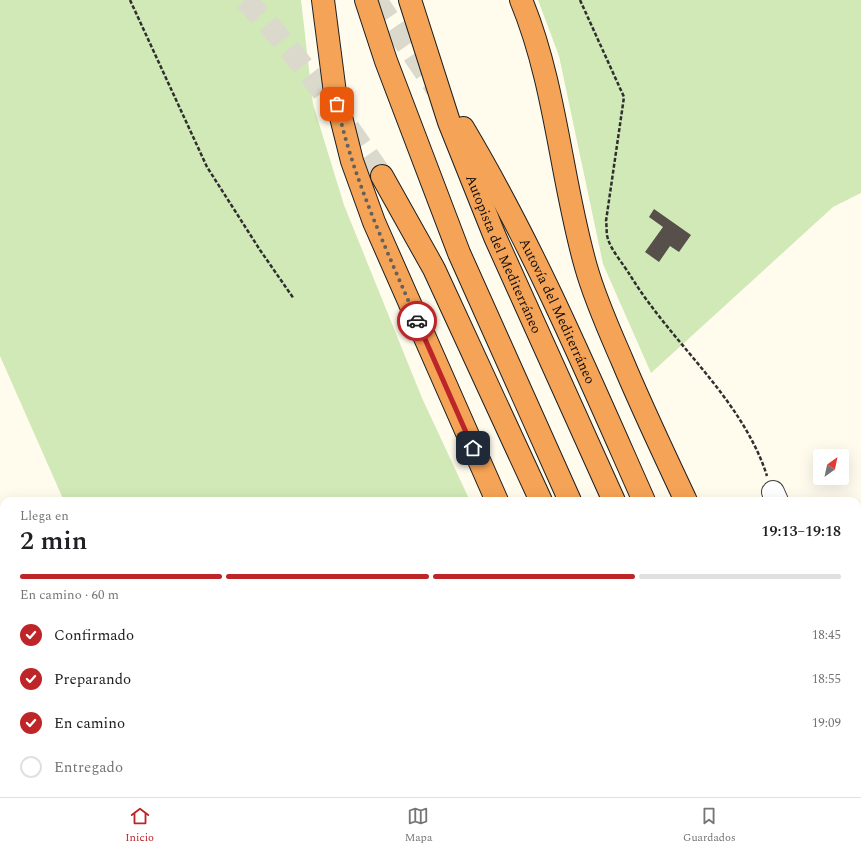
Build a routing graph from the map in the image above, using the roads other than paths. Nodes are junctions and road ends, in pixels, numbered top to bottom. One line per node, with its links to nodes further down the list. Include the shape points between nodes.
1 (323, 0): 7 (highway, via 335,93 352,161 378,230)
2 (366, 0): 9 (highway, via 386,61 459,253)
3 (410, 0): 5 (highway, Autopista del Mediterráneo)
4 (521, 0): 12 (highway, via 548,88 562,166 586,267 599,307 651,429)
5 (455, 124): 10 (highway, Autopista del Mediterráneo, via 496,237); 11 (highway, Autovía del Mediterráneo, via 497,185 530,250)
6 (382, 176): 8 (highway, via 434,269)
7 (495, 497)
8 (539, 497)
9 (568, 497)
10 (612, 497)
11 (642, 497)
12 (684, 497)

